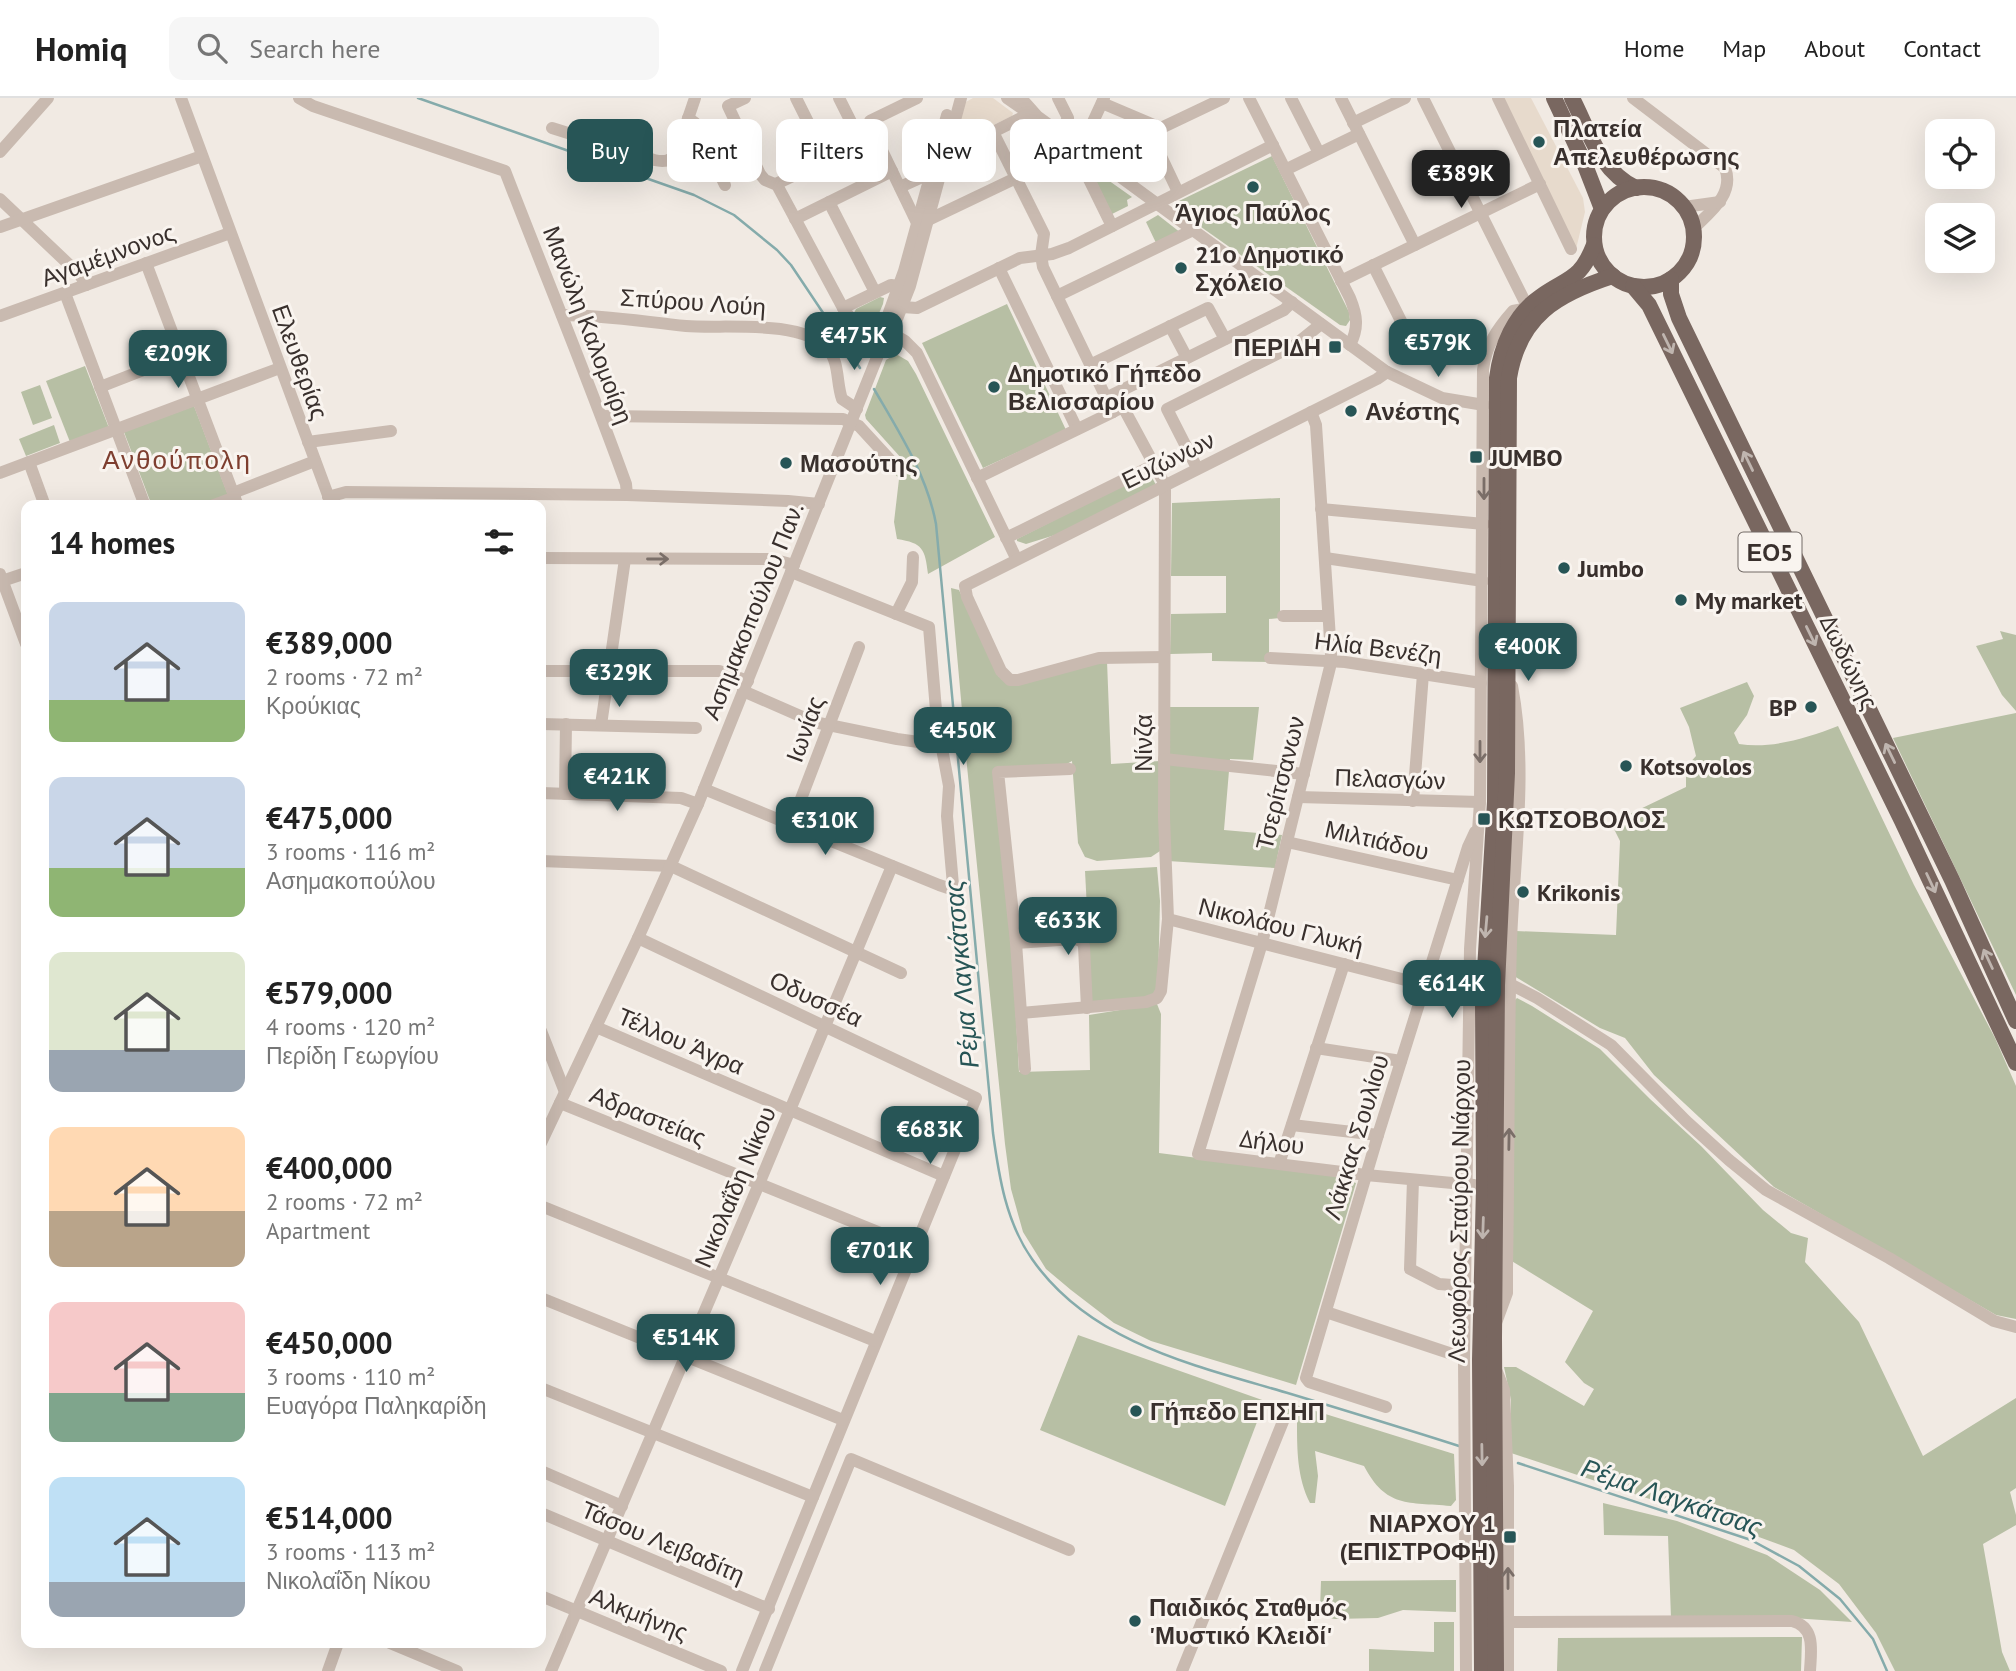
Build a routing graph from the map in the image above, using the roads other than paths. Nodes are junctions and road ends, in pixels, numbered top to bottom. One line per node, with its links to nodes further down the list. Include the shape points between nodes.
1 (48, 98): 42 (street)
2 (181, 98): 44 (street)
3 (299, 98): 99 (street, Μανώλη Καλομοίρη, via 505,171)
4 (695, 98): 26 (street)
5 (745, 98): 58 (street, via 728,106 762,176)
6 (796, 98): 27 (street)
7 (917, 98): 29 (street)
8 (952, 98): 30 (street)
9 (961, 98): 31 (street)
10 (1007, 98): 25 (street)
11 (1021, 98): 25 (street)
12 (1058, 98): 33 (street)
13 (1224, 98): 36 (street)
14 (1249, 98): 41 (street)
15 (1291, 98): 43 (street)
16 (1341, 98): 38 (street)
17 (1405, 98): 38 (street)
18 (1423, 98): 70 (street)
19 (1498, 98): 59 (street)
20 (1554, 98): 69 (main road)
21 (1573, 98): 62 (main road, via 1602,159 1620,180)
22 (1633, 98): 66 (street, via 1722,164 1727,184)
23 (841, 99): 28 (street)
24 (1103, 100): 34 (street); 35 (street)
25 (1034, 115): 32 (street); 39 (street)
26 (688, 118): 37 (street, via 674,156 661,162); 60 (street, via 695,123)
27 (806, 119)
28 (850, 119)
29 (874, 119)
30 (946, 119)
31 (955, 119)
32 (1040, 119)
33 (1067, 119)
34 (1094, 119)
35 (1140, 119)
36 (1167, 125)
37 (552, 128)
38 (1356, 129): 43 (street); 79 (street)
39 (996, 131)
40 (996, 138): 46 (street)
41 (1273, 145): 48 (street); 63 (street)
42 (0, 152)
43 (1319, 153): 48 (street)
44 (202, 156): 71 (street); 78 (street)
45 (888, 163): 49 (street)
46 (1010, 166)
47 (1167, 169): 63 (street)
48 (1285, 170): 88 (street)
49 (892, 171): 61 (street); 65 (street)
50 (1010, 181): 73 (street)
51 (780, 182): 58 (street)
52 (911, 182): 61 (street)
53 (929, 182): 73 (street)
54 (936, 182): 73 (street)
55 (1018, 182): 82 (street, via 1044,234)
56 (1090, 182): 74 (street)
57 (1127, 182): 67 (street)
58 (776, 184): 72 (street)
59 (1540, 184): 70 (street); 81 (street)
60 (725, 185)
61 (900, 187): 73 (street)
62 (1636, 188): 68 (main road, via 1665,191); 69 (main road, via 1618,194)
63 (1178, 192): 67 (street)
64 (0, 199): 71 (street)
65 (829, 202): 72 (street); 92 (street)
66 (1720, 202): 68 (street); 76 (street)
67 (1157, 204): 74 (street); 77 (street)
68 (1684, 207): 76 (main road)
69 (1602, 209): 80 (main road)
70 (1481, 213): 79 (street); 98 (street)
71 (22, 219): 75 (street); 89 (street)
72 (795, 219): 97 (street)
73 (922, 222): 90 (street); 96 (street)
74 (1112, 226): 82 (street, via 1069,248)
75 (0, 227)
76 (1693, 229): 87 (main road, via 1690,257)
77 (1193, 230): 94 (street); 95 (street)
78 (230, 233): 83 (street, Αγαμέμνονoς); 111 (street, Ελευθερίας)
79 (1415, 245): 84 (street)
80 (1594, 245): 86 (main road, via 1601,264); 98 (main road, Λεωφόρος Σταύρου Νιάρχου, via 1576,276)
81 (1571, 249)
82 (1041, 255): 85 (street, via 1023,256); 94 (street)
83 (146, 263): 89 (street, Αγαμέμνονoς); 108 (street)
84 (1373, 265): 88 (street); 106 (street)
85 (999, 268): 96 (street, via 917,308); 122 (street)
86 (1613, 276): 91 (main road, Δωδώνης / ΕΟ5); 160 (main road, Λεωφόρος Σταύρου Νιάρχου, via 1586,284 1546,308 1522,335 1512,361)
87 (1671, 279): 91 (main road, via 1653,286); 200 (main road, Δωδώνης / ΕΟ5, one-way to 87, via 1679,318)
88 (1341, 281): 105 (street, via 1357,321)
89 (86, 285): 93 (street, Αγαμέμνονoς)
90 (899, 286): 92 (street); 107 (street)
91 (1633, 286): 206 (main road, Δωδώνης / ΕΟ5, one-way to 206, via 1649,305)
92 (875, 292): 97 (street)
93 (65, 293): 100 (street, Αγαμέμνονoς); 113 (street)
94 (1057, 296): 110 (street)
95 (1292, 303): 101 (street); 104 (street)
96 (902, 307): 103 (street)
97 (843, 308): 107 (street)
98 (1528, 308): 116 (street, via 1513,311 1488,345); 220 (main road, Λεωφόρος Σταύρου Νιάρχου, one-way to 220, via 1504,346 1497,377 1495,802 1484,964)
99 (562, 314): 117 (street, Σπύρου Λούη, via 687,326 762,327 805,336 830,351 842,399); 120 (street, Μανώλη Καλομοίρη)
100 (0, 316)
101 (1321, 324): 105 (street); 129 (street, via 1295,345 1167,409)
102 (1170, 326): 104 (street, via 1208,308); 109 (street); 110 (street)
103 (891, 333): 107 (street); 131 (street, via 917,352)
104 (1225, 339): 109 (street)
105 (1350, 345): 112 (street)
106 (1415, 349)
107 (880, 350): 117 (street, Ασημακοπούλου Παν.)
108 (182, 355): 113 (street); 115 (street)
109 (1186, 358): 114 (street)
110 (1090, 365): 114 (street)
111 (280, 368): 115 (street); 124 (street, Ελευθερίας)
112 (1387, 372): 116 (street, via 1442,398); 119 (street, Ευζώνων)
113 (100, 387): 121 (street)
114 (1106, 398): 118 (street)
115 (198, 399): 121 (street); 134 (street)
116 (1484, 405): 141 (street, one-way to 141)
117 (857, 410): 120 (street, via 836,419); 127 (street, Σπύρου Λούη, via 862,428); 139 (street, Ασημακοπούλου Παν.)
118 (1113, 412): 122 (street); 128 (street, via 1123,407)
119 (1311, 412): 129 (street, Ευζώνων); 140 (street, Τσερίτσανων, via 1316,425)
120 (602, 416): 133 (street, Μανώλη Καλομοίρη)
121 (116, 429): 126 (street); 136 (street)
122 (1077, 429): 131 (street)
123 (391, 431): 124 (street)
124 (308, 442): 125 (street, Ελευθερίας)
125 (315, 461): 134 (street); 137 (street, Ελευθερίας)
126 (29, 462): 130 (street); 135 (street)
127 (893, 463)
128 (1154, 465): 132 (street); 142 (street)
129 (1198, 468): 132 (street, Ευζώνων)
130 (0, 473)
131 (977, 478): 142 (street)
132 (1164, 485): 145 (street, Ευζώνων); 157 (street, Νίνζα)
133 (627, 495): 138 (street, via 346,492); 139 (street)
134 (235, 499)
135 (43, 500)
136 (143, 500)
137 (330, 500)
138 (332, 500)
139 (819, 504): 148 (street, Ασημακοπούλου Παν.)
140 (1321, 509): 141 (street); 146 (street, Τσερίτσανων)
141 (1484, 524): 151 (street)
142 (1006, 538): 145 (street)
143 (913, 557): 152 (street, via 912,582)
144 (546, 558): 147 (street)
145 (1016, 558): 157 (street, Ευζώνων, via 966,584 964,590 1001,671 1010,680 1099,658)
146 (1325, 558): 151 (street); 154 (street, Τσερίτσανων)
147 (625, 559): 148 (street, one-way to 148, via 772,559); 161 (street)
148 (793, 569): 152 (street); 165 (street, Ασημακοπούλου Παν.)
149 (21, 574): 150 (street)
150 (1, 578): 155 (street)
151 (1483, 581): 164 (street)
152 (897, 614): 171 (street, via 929,627)
153 (1283, 616): 154 (street)
154 (1328, 616): 159 (street, Τσερίτσανων)
155 (21, 631)
156 (859, 647): 169 (street, Ιωνίας)
157 (1164, 657): 172 (street, Νίνζα)
158 (1270, 658): 159 (street, Ηλία Βενέζη)
159 (1331, 660): 163 (street, Ηλία Βενέζη); 174 (street, Τσερίτσανων)
160 (1507, 665): 197 (street, via 1517,708 1518,773); 227 (main road, Λεωφόρος Σταύρου Νιάρχου, via 1505,842 1497,985)
161 (609, 670): 162 (street); 165 (street, via 719,671); 168 (street)
162 (546, 671)
163 (1423, 674): 164 (street, Ηλία Βενέζη); 179 (street)
164 (1481, 683): 180 (street, one-way to 180)
165 (746, 686): 169 (street, via 803,718); 175 (street, Ασημακοπούλου Παν.)
166 (546, 723): 167 (street)
167 (566, 724): 168 (street); 177 (street)
168 (601, 725): 170 (street)
169 (829, 725): 171 (street); 182 (street, Ιωνίας)
170 (696, 728)
171 (940, 745): 187 (street, via 949,786 953,885 944,887)
172 (1164, 759): 174 (street); 189 (street, Νίνζα)
173 (1070, 769): 191 (street, via 998,772)
174 (1304, 774): 178 (street, Τσερίτσανων)
175 (704, 789): 181 (street, Ασημακοπούλου Παν.); 182 (street)
176 (546, 793): 177 (street)
177 (565, 794): 181 (street, via 681,799)
178 (1298, 797): 179 (street, Πελασγών); 184 (street, Τσερίτσανων)
179 (1413, 801): 180 (street, Πελασγών)
180 (1480, 802): 183 (street)
181 (698, 804): 186 (street, Ασημακοπούλου Παν.)
182 (791, 825): 187 (street)
183 (1477, 828): 188 (street, Λάκκας Σουλίου); 219 (street)
184 (1287, 842): 188 (street, Μιλτιάδου); 192 (street, Τσερίτσανων)
185 (546, 862): 186 (street)
186 (671, 866): 190 (street, Ασημακοπούλου Παν.); 193 (street)
187 (891, 866): 193 (street, Νικολαΐδη Νίκου)
188 (1458, 880): 196 (street, Λάκκας Σουλίου)
189 (1168, 919): 192 (street, Νικολάου Γλυκή); 198 (street, Νίνζα, via 1163,983 1157,998)
190 (638, 938): 201 (street, Ασημακοπούλου Παν.); 202 (street, Οδυσσέα)
191 (1016, 943): 198 (street, via 1082,941); 199 (street)
192 (1262, 943): 194 (street, Νικολάου Γλυκή); 213 (street, Τσερίτσανων)
193 (856, 952): 195 (street); 202 (street, Νικολαΐδη Νίκου)
194 (1344, 964): 196 (street, Νικολάου Γλυκή); 204 (street)
195 (901, 973)
196 (1425, 985): 205 (street, Λάκκας Σουλίου)
197 (1510, 985): 227 (street, one-way to 197, via 1507,1293); 228 (street, via 1611,1045 1686,1121 1766,1190 1994,1321)
198 (1087, 1008): 199 (street)
199 (1021, 1013): 207 (street)
200 (2016, 1021)
201 (596, 1027): 208 (street, Ασημακοπούλου Παν.); 209 (street, Τέλλου Άγρα)
202 (825, 1027): 209 (street, Νικολαΐδη Νίκου); 216 (street, Οδυσσέα, via 976,1098)
203 (546, 1047): 208 (street)
204 (1316, 1048): 205 (street); 210 (street)
205 (1401, 1061): 212 (street, Λάκκας Σουλίου)
206 (2016, 1063)
207 (1025, 1069)
208 (562, 1097): 211 (street, Ασημακοπούλου Παν.); 218 (street, Αδραστείας)
209 (790, 1111): 216 (street, Τέλλου Άγρα); 218 (street, Νικολαΐδη Νίκου)
210 (1292, 1125): 212 (street); 214 (street)
211 (546, 1132)
212 (1378, 1135): 215 (street, Λάκκας Σουλίου)
213 (1198, 1154): 214 (street, Δήλου)
214 (1279, 1164): 215 (street, Δήλου)
215 (1366, 1175): 217 (street, Δήλου); 226 (street, Λάκκας Σουλίου)
216 (944, 1177): 222 (street)
217 (1413, 1180): 219 (street, Δήλου); 224 (street, via 1410,1269 1439,1284)
218 (759, 1184): 222 (street, Αδραστείας); 223 (street, Νικολαΐδη Νίκου)
219 (1466, 1184): 220 (street, Δήλου); 224 (street)
220 (1484, 1186): 258 (main road, Λεωφόρος Σταύρου Νιάρχου, one-way to 258)
221 (546, 1208): 223 (street)
222 (915, 1247): 229 (street)
223 (719, 1278): 229 (street); 230 (street, Νικολαΐδη Νίκου)
224 (1465, 1286): 231 (street)
225 (546, 1300): 230 (street)
226 (1326, 1312): 231 (street); 234 (street, Λάκκας Σουλίου, via 1308,1382)
227 (1494, 1327): 232 (main road, Λεωφόρος Σταύρου Νιάρχου)
228 (2016, 1328)
229 (875, 1341): 236 (street)
230 (686, 1356): 236 (street); 237 (street, Νικολαΐδη Νίκου)
231 (1464, 1358): 257 (street)
232 (1494, 1362): 247 (street, one-way to 232, via 1504,1390); 259 (main road, Λεωφόρος Σταύρου Νιάρχου)
233 (546, 1390): 237 (street)
234 (1386, 1407)
235 (1284, 1419): 256 (street)
236 (843, 1420): 239 (street)
237 (653, 1433): 239 (street); 240 (street, Νικολαΐδη Νίκου)
238 (546, 1473): 240 (street)
239 (813, 1497): 245 (street)
240 (622, 1506): 242 (street, Νικολαΐδη Νίκου)
241 (546, 1515): 242 (street, Τάσου Λειβαδίτη)
242 (607, 1541): 245 (street, Τάσου Λειβαδίτη); 246 (street, Νικολαΐδη Νίκου)
243 (1069, 1550): 255 (street, via 851,1459)
244 (546, 1598): 246 (street, Αλκμήνης)
245 (769, 1609): 254 (street)
246 (576, 1611): 252 (street, Νικολαΐδη Νίκου); 253 (street, Αλκμήνης)
247 (1508, 1622): 260 (street); 261 (street, via 1792,1621 1809,1633)
248 (336, 1648): 250 (street)
249 (402, 1648): 251 (street)
250 (328, 1671)
251 (457, 1671)
252 (551, 1671)
253 (721, 1671)
254 (742, 1671)
255 (765, 1671)
256 (1182, 1671)
257 (1466, 1671)
258 (1482, 1671)
259 (1496, 1671)
260 (1508, 1671)
261 (1810, 1671)

